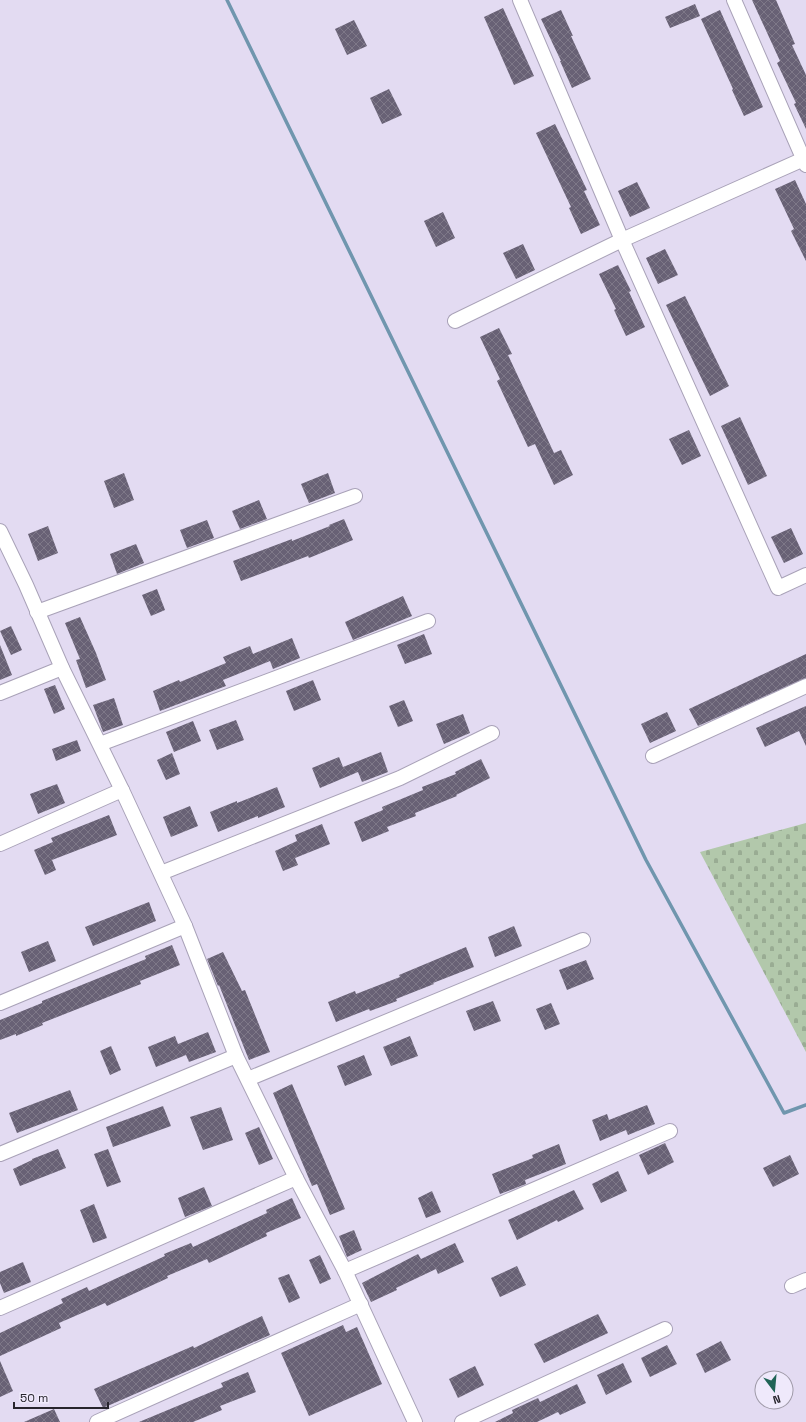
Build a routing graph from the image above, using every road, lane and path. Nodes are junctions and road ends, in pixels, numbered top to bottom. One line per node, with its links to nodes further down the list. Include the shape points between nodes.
1 (520, 0): 4 (street)
2 (734, 0): 3 (street)
3 (805, 161): 4 (street)
4 (622, 240): 5 (street); 8 (street, via 778,588)
5 (455, 321)
6 (355, 496): 9 (street)
7 (1, 536): 9 (street)
8 (806, 575)
9 (38, 612): 11 (street)
10 (428, 620): 15 (street)
11 (62, 668): 13 (street); 15 (street)
12 (806, 686): 16 (street)
13 (0, 693)
14 (492, 733): 19 (street, via 400,778)
15 (100, 744): 17 (street)
16 (653, 756)
17 (122, 790): 18 (street); 19 (street)
18 (0, 844)
19 (161, 873): 20 (street)
20 (185, 926): 22 (street); 23 (street)
21 (583, 940): 24 (street)
22 (0, 1003)
23 (236, 1056): 24 (street); 26 (street)
24 (248, 1079): 27 (street)
25 (670, 1131): 28 (street)
26 (0, 1154)
27 (296, 1178): 28 (street); 32 (street)
28 (345, 1271): 31 (street)
29 (806, 1280): 30 (street)
30 (792, 1286)
31 (361, 1304): 34 (street); 35 (street)
32 (0, 1308)
33 (665, 1329): 36 (street)
34 (97, 1422)
35 (416, 1422)
36 (462, 1422)

